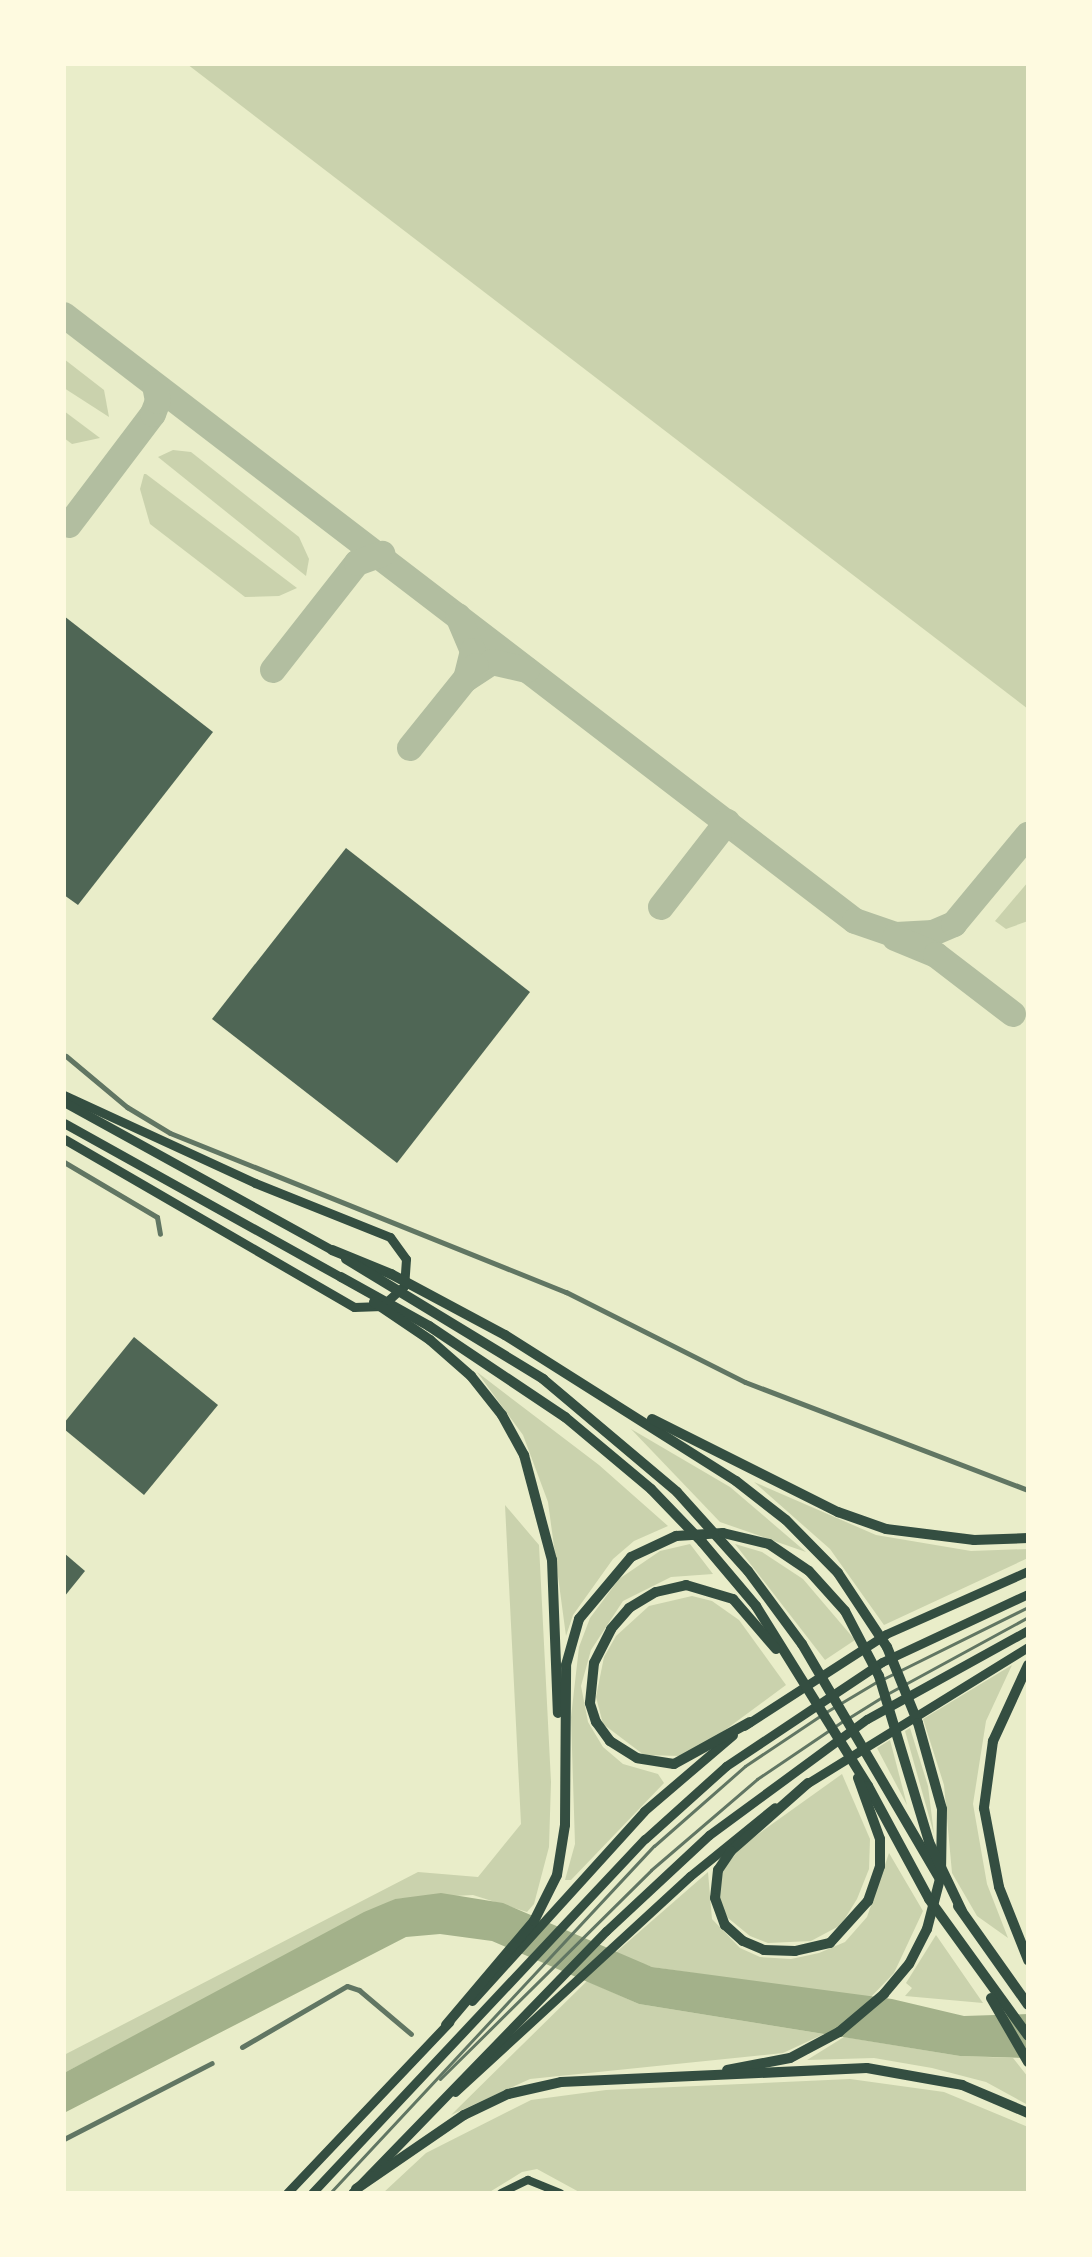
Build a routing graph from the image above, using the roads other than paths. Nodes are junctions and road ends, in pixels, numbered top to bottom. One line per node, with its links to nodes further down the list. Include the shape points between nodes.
1 (66, 1056): 11 (street, via 127,1107 170,1133 566,1292 745,1382)
2 (64, 1095): 5 (main road, via 390,1237 406,1259 404,1286 389,1302 363,1308)
3 (64, 1102): 8 (main road)
4 (64, 1123): 9 (main road)
5 (64, 1139)
6 (64, 1162): 7 (street, via 157,1217)
7 (160, 1234)
8 (332, 1250): 10 (highway, via 361,1259 455,1308); 25 (highway, via 543,1379 677,1492 768,1595 802,1644)
9 (341, 1277): 20 (highway, via 509,1377 621,1462 738,1583); 22 (highway, via 471,1376 502,1415 524,1455 552,1560)
10 (628, 1411): 12 (highway, via 861,1521 950,1538); 35 (highway, via 786,1520 866,1608 918,1723 944,1827 933,1913 909,1964 870,2007 806,2051)
11 (1028, 1490)
12 (1028, 1538)
13 (1028, 1571): 21 (main road, via 922,1615)
14 (1028, 1594): 42 (main road, via 931,1637 765,1737 645,1839)
15 (1028, 1607): 36 (lane, via 939,1648 778,1742 654,1846)
16 (1028, 1617): 36 (lane, via 788,1757 651,1870)
17 (1028, 1630): 37 (main road, via 944,1674 798,1766 661,1877)
18 (1028, 1647): 24 (main road)
19 (1028, 1665): 26 (highway, via 997,1729 984,1808 999,1887)
20 (794, 1669): 21 (highway, via 740,1604 701,1587 671,1588 641,1599 600,1646 591,1677 592,1714 610,1741 637,1758 674,1764); 23 (highway)
21 (750, 1722): 29 (main road, via 644,1811)
22 (563, 1758): 25 (highway, via 566,1665 579,1619 612,1574 660,1541 694,1533 753,1538 809,1571 863,1638 890,1706 929,1842); 29 (highway, via 563,1852 549,1897)
23 (853, 1765): 24 (highway, via 880,1839 880,1866 868,1901 830,1943 795,1951 764,1950 725,1925 715,1898 718,1870 731,1851); 28 (highway, via 929,1899)
24 (808, 1783): 37 (main road, via 690,1876)
25 (962, 1911): 27 (highway)
26 (1028, 1960)
27 (1027, 2004)
28 (1000, 2008): 31 (highway); 33 (highway)
29 (446, 2025): 41 (main road)
30 (411, 2034): 32 (street, via 347,1986)
31 (1028, 2036)
32 (242, 2047)
33 (1028, 2062)
34 (212, 2063): 39 (street)
35 (727, 2070): 38 (highway, via 901,2071 962,2085); 40 (highway, via 561,2082 508,2094 445,2126)
36 (427, 2091): 43 (lane)
37 (430, 2111): 40 (main road)
38 (1028, 2113)
39 (64, 2139)
40 (354, 2191)
41 (287, 2193)
42 (312, 2193)
43 (330, 2193)
44 (501, 2193): 45 (main road, via 528,2180)
45 (561, 2193)

